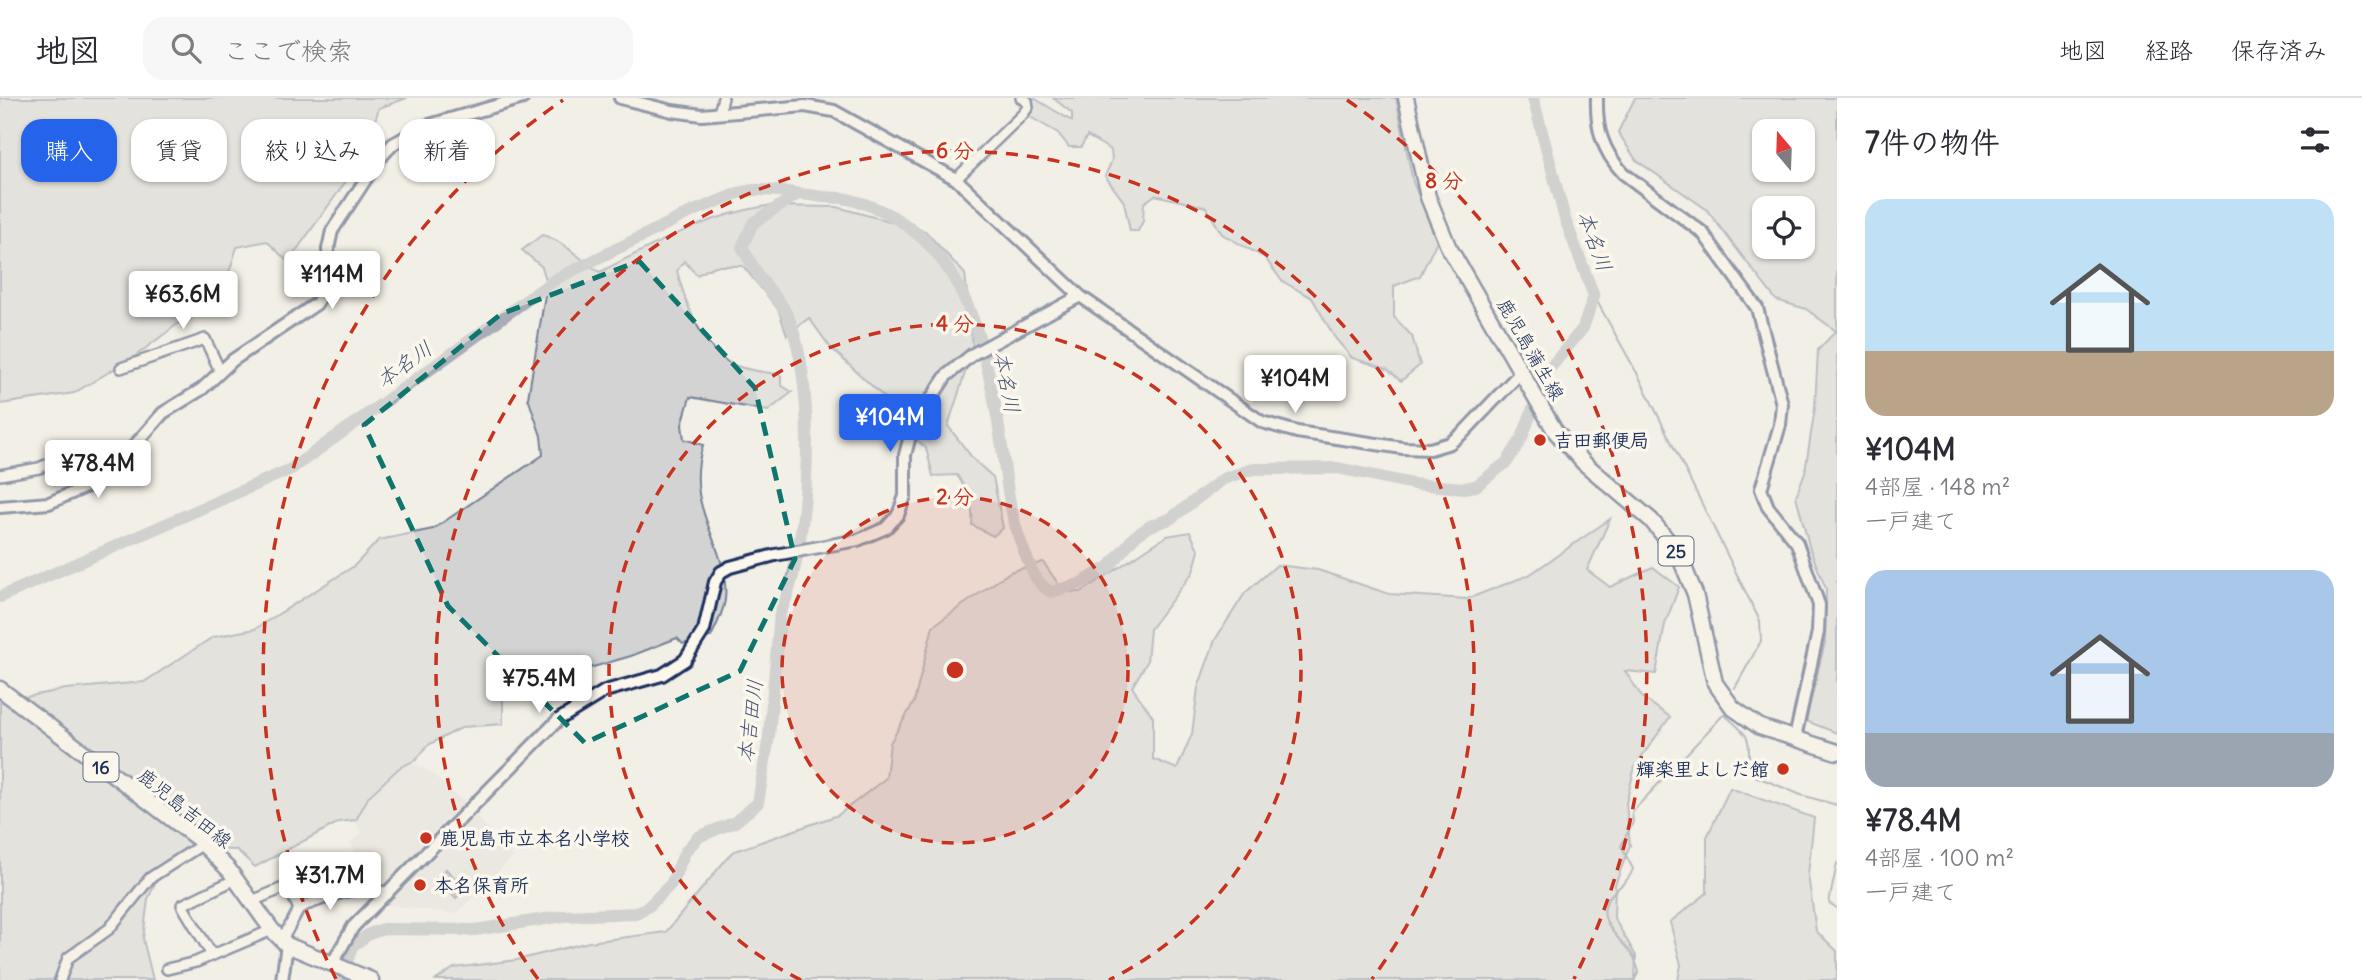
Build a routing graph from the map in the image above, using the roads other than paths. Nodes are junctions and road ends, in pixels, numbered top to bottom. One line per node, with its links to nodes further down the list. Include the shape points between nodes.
1 (523, 98): 11 (street, via 415,130 393,144 332,231 328,249 331,274 324,296)
2 (620, 98): 7 (street, via 673,111)
3 (723, 98): 7 (street)
4 (1021, 98): 8 (street, via 1028,107 1023,114)
5 (1406, 98): 12 (main road, 鹿児島蒲生線 / 25, via 1435,219)
6 (1597, 98): 17 (street, via 1597,122 1613,162 1703,233 1757,308 1782,404 1761,489 1768,507 1797,543 1819,605 1818,632)
7 (719, 113): 8 (street, via 819,107)
8 (956, 179): 9 (street)
9 (1080, 296): 12 (street, via 1241,409 1262,422 1297,432 1418,450 1441,447); 21 (street, via 973,354 946,376 912,429 905,455 905,496 893,521 876,535 739,564 722,572 715,582 704,630 685,660 662,675 605,691 558,720)
10 (121, 368): 11 (street, via 205,340)
11 (220, 371): 14 (street, via 202,389 158,417 116,470)
12 (1524, 378): 17 (main road, 鹿児島蒲生線 / 25, via 1575,453 1651,520 1678,553 1695,594 1714,683 1727,701 1760,727)
13 (0, 475): 14 (street, via 39,468 75,452 86,461)
14 (90, 487): 15 (street, via 41,505)
15 (0, 507)
16 (0, 689): 19 (main road, 鹿児島吉田線 / 16)
17 (1795, 738): 18 (main road, 鹿児島蒲生線 / 25)
18 (1837, 752)
19 (203, 844): 20 (main road, 鹿児島吉田線 / 16); 28 (street, via 150,878 109,929 68,958)
20 (236, 879): 22 (main road, 鹿児島吉田線 / 16); 25 (street, via 182,905)
21 (388, 894): 23 (street, via 382,890 349,891); 26 (street, via 347,933)
22 (252, 901): 23 (street, via 288,886); 24 (main road, 鹿児島吉田線 / 16)
23 (299, 909): 24 (street)
24 (280, 938): 25 (street); 26 (main road); 29 (street)
25 (212, 955): 27 (street)
26 (336, 965): 30 (main road)
27 (167, 969)
28 (60, 980)
29 (282, 980)
30 (371, 980)

